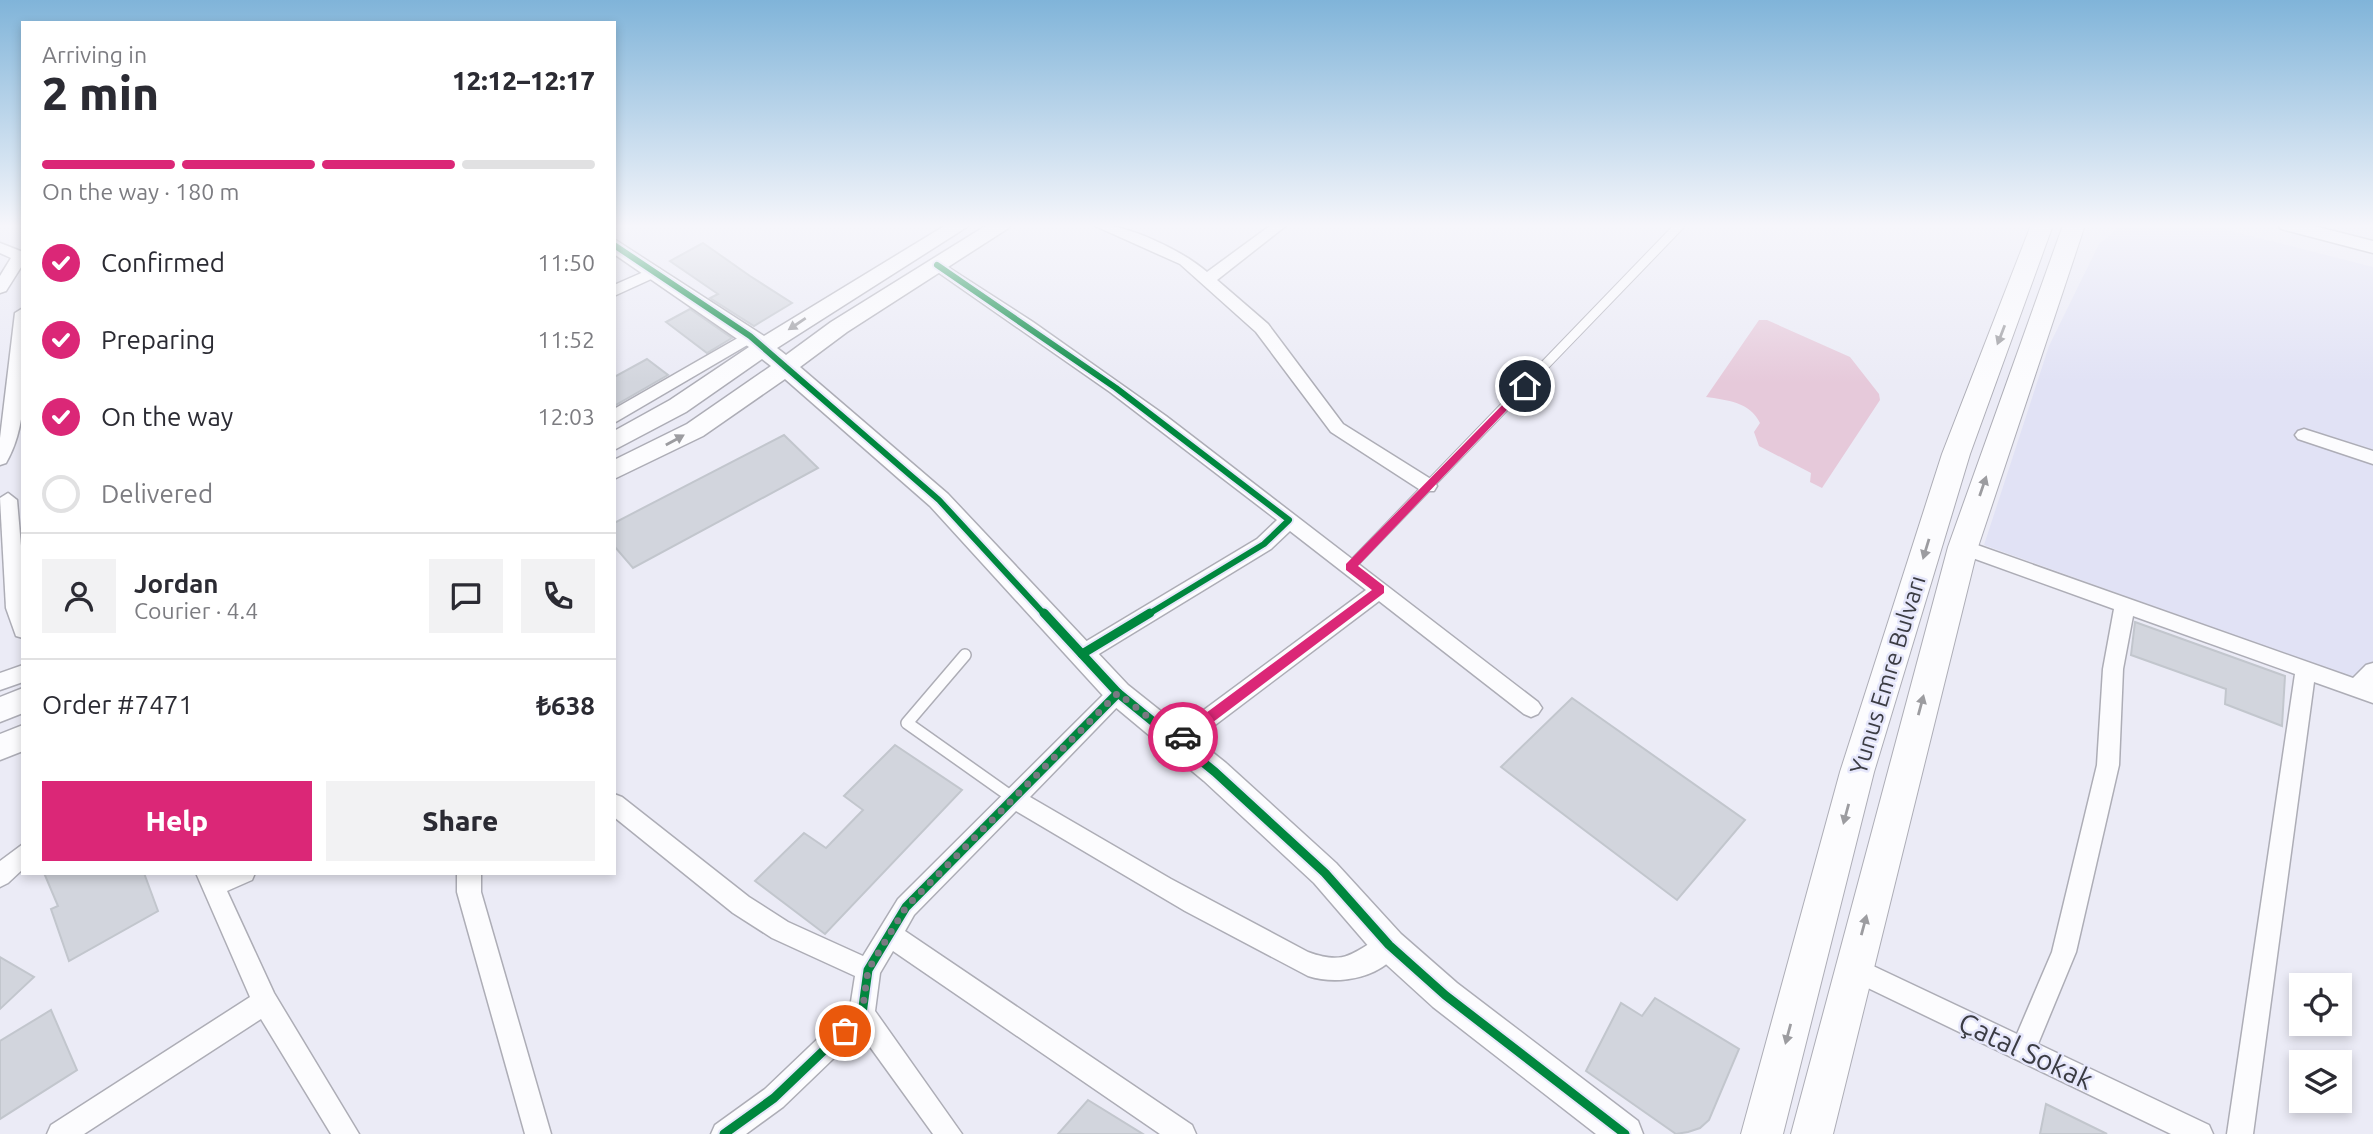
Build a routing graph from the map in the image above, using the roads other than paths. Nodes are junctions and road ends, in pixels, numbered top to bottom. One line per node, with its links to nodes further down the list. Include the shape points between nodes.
1 (642, 278): 12 (street)
2 (664, 278): 13 (street)
3 (867, 278): 13 (street, one-way to 13)
4 (917, 278): 15 (street)
5 (957, 278): 24 (street, via 1205,451)
6 (1205, 278): 11 (street)
7 (1210, 278): 11 (street)
8 (1629, 278): 22 (lane)
9 (2041, 278): 65 (main road, Yunus Emre Bulvarı, one-way to 65, via 1956,454 1861,758)
10 (2049, 278): 25 (main road, Yunus Emre Bulvarı, one-way to 10)
11 (1207, 280): 22 (street, via 1262,328 1338,428)
12 (616, 289)
13 (757, 341): 15 (street); 16 (street); 18 (street, via 678,406)
14 (20, 363): 20 (street, via 10,435)
15 (786, 367): 21 (street, one-way to 15, via 695,430); 30 (street, via 939,499)
16 (616, 416)
17 (2304, 435): 19 (street)
18 (616, 441)
19 (2373, 458)
20 (0, 459)
21 (616, 469)
22 (1428, 486): 26 (lane)
23 (10, 499): 29 (street, via 16,608)
24 (1289, 520): 26 (street); 30 (street, via 1264,544)
25 (1963, 547): 28 (street); 53 (main road, Yunus Emre Bulvarı, one-way to 25)
26 (1350, 567): 27 (street)
27 (1380, 590): 39 (street); 42 (street)
28 (2125, 604): 32 (street); 57 (street, via 2113,669 2108,765 2064,952)
29 (21, 623)
30 (1082, 654): 37 (street)
31 (965, 655): 44 (lane, via 907,723)
32 (2306, 668): 36 (street); 68 (street)
33 (2373, 671): 36 (street)
34 (21, 674): 35 (street)
35 (0, 682)
36 (2365, 690)
37 (1118, 693): 42 (street); 44 (street)
38 (21, 701): 40 (street)
39 (1531, 708)
40 (0, 710)
41 (21, 738): 43 (main road)
42 (1178, 741): 52 (street, via 1325,873)
43 (0, 748)
44 (1013, 798): 51 (street, via 906,907); 52 (street, via 1178,897 1311,965 1351,968)
45 (616, 806): 54 (street, via 741,905 780,930)
46 (21, 856): 49 (street)
47 (234, 875): 50 (street)
48 (469, 875): 60 (street, via 469,892)
49 (0, 876)
50 (210, 880): 55 (street)
51 (889, 934): 54 (street); 63 (street)
52 (1389, 945): 64 (street, via 1445,995)
53 (1852, 968): 57 (street, Çatal Sokak); 66 (main road, Yunus Emre Bulvarı)
54 (868, 970): 56 (street)
55 (265, 1002): 58 (street); 59 (street)
56 (862, 1014): 61 (street, via 774,1098); 62 (street)
57 (2023, 1050): 67 (street, Çatal Sokak)
58 (60, 1134)
59 (346, 1134)
60 (538, 1134)
61 (724, 1134)
62 (949, 1134)
63 (1183, 1134)
64 (1625, 1134)
65 (1762, 1134)
66 (1812, 1134)
67 (2200, 1134)
68 (2240, 1134)

